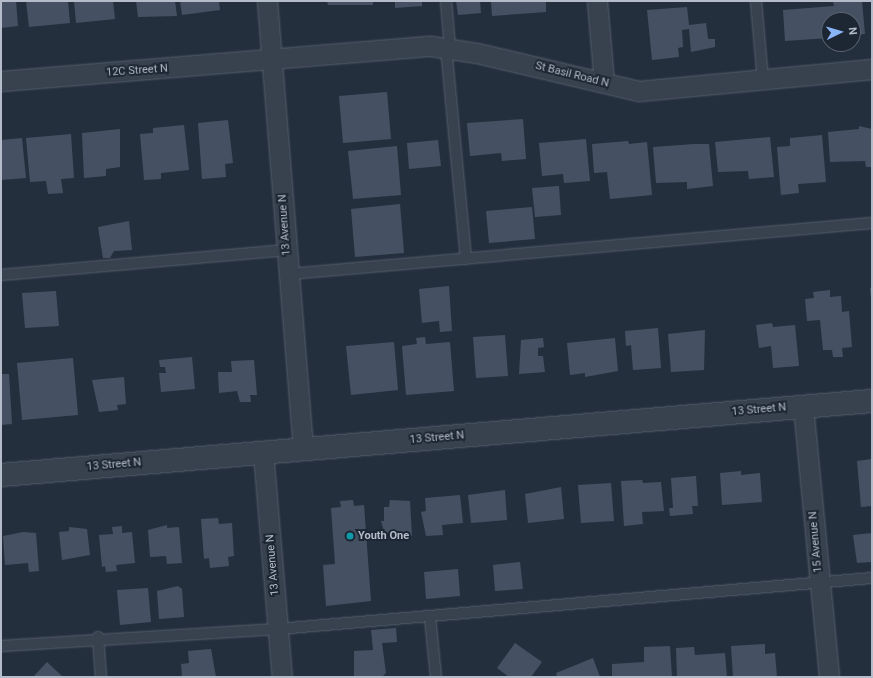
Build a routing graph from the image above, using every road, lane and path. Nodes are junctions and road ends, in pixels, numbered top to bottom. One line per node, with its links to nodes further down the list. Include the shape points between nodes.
1 (267, 1): 6 (street, 13 Avenue N)
2 (446, 1): 5 (lane)
3 (597, 1): 10 (street)
4 (756, 1): 9 (lane)
5 (448, 48): 6 (street, St Basil Road N); 10 (street, St Basil Road N); 13 (lane)
6 (272, 60): 8 (street, 12C Street N); 12 (street, 13 Avenue N)
7 (872, 69): 9 (street, St Basil Road N)
8 (1, 81)
9 (763, 81): 10 (street, St Basil Road N, via 639,91)
10 (604, 82)
11 (872, 223): 13 (lane)
12 (287, 250): 14 (street, 13 Avenue N); 15 (lane)
13 (466, 259): 14 (lane)
14 (289, 274): 18 (street, 13 Avenue N)
15 (1, 275)
16 (872, 401): 17 (street, 13 Street N)
17 (803, 406): 18 (street, 13 Street N); 22 (street, 15 Avenue N)
18 (303, 449): 19 (street, 13 Street N)
19 (263, 452): 20 (street, 13 Street N); 24 (street, 13 Avenue N)
20 (1, 475)
21 (872, 578): 22 (lane)
22 (820, 583): 23 (lane); 30 (street, 15 Avenue N)
23 (430, 617): 24 (lane); 29 (lane)
24 (278, 629): 25 (lane); 28 (street, 13 Avenue N)
25 (98, 637): 26 (lane); 27 (lane)
26 (1, 646)
27 (101, 677)
28 (282, 677)
29 (436, 677)
30 (829, 677)

